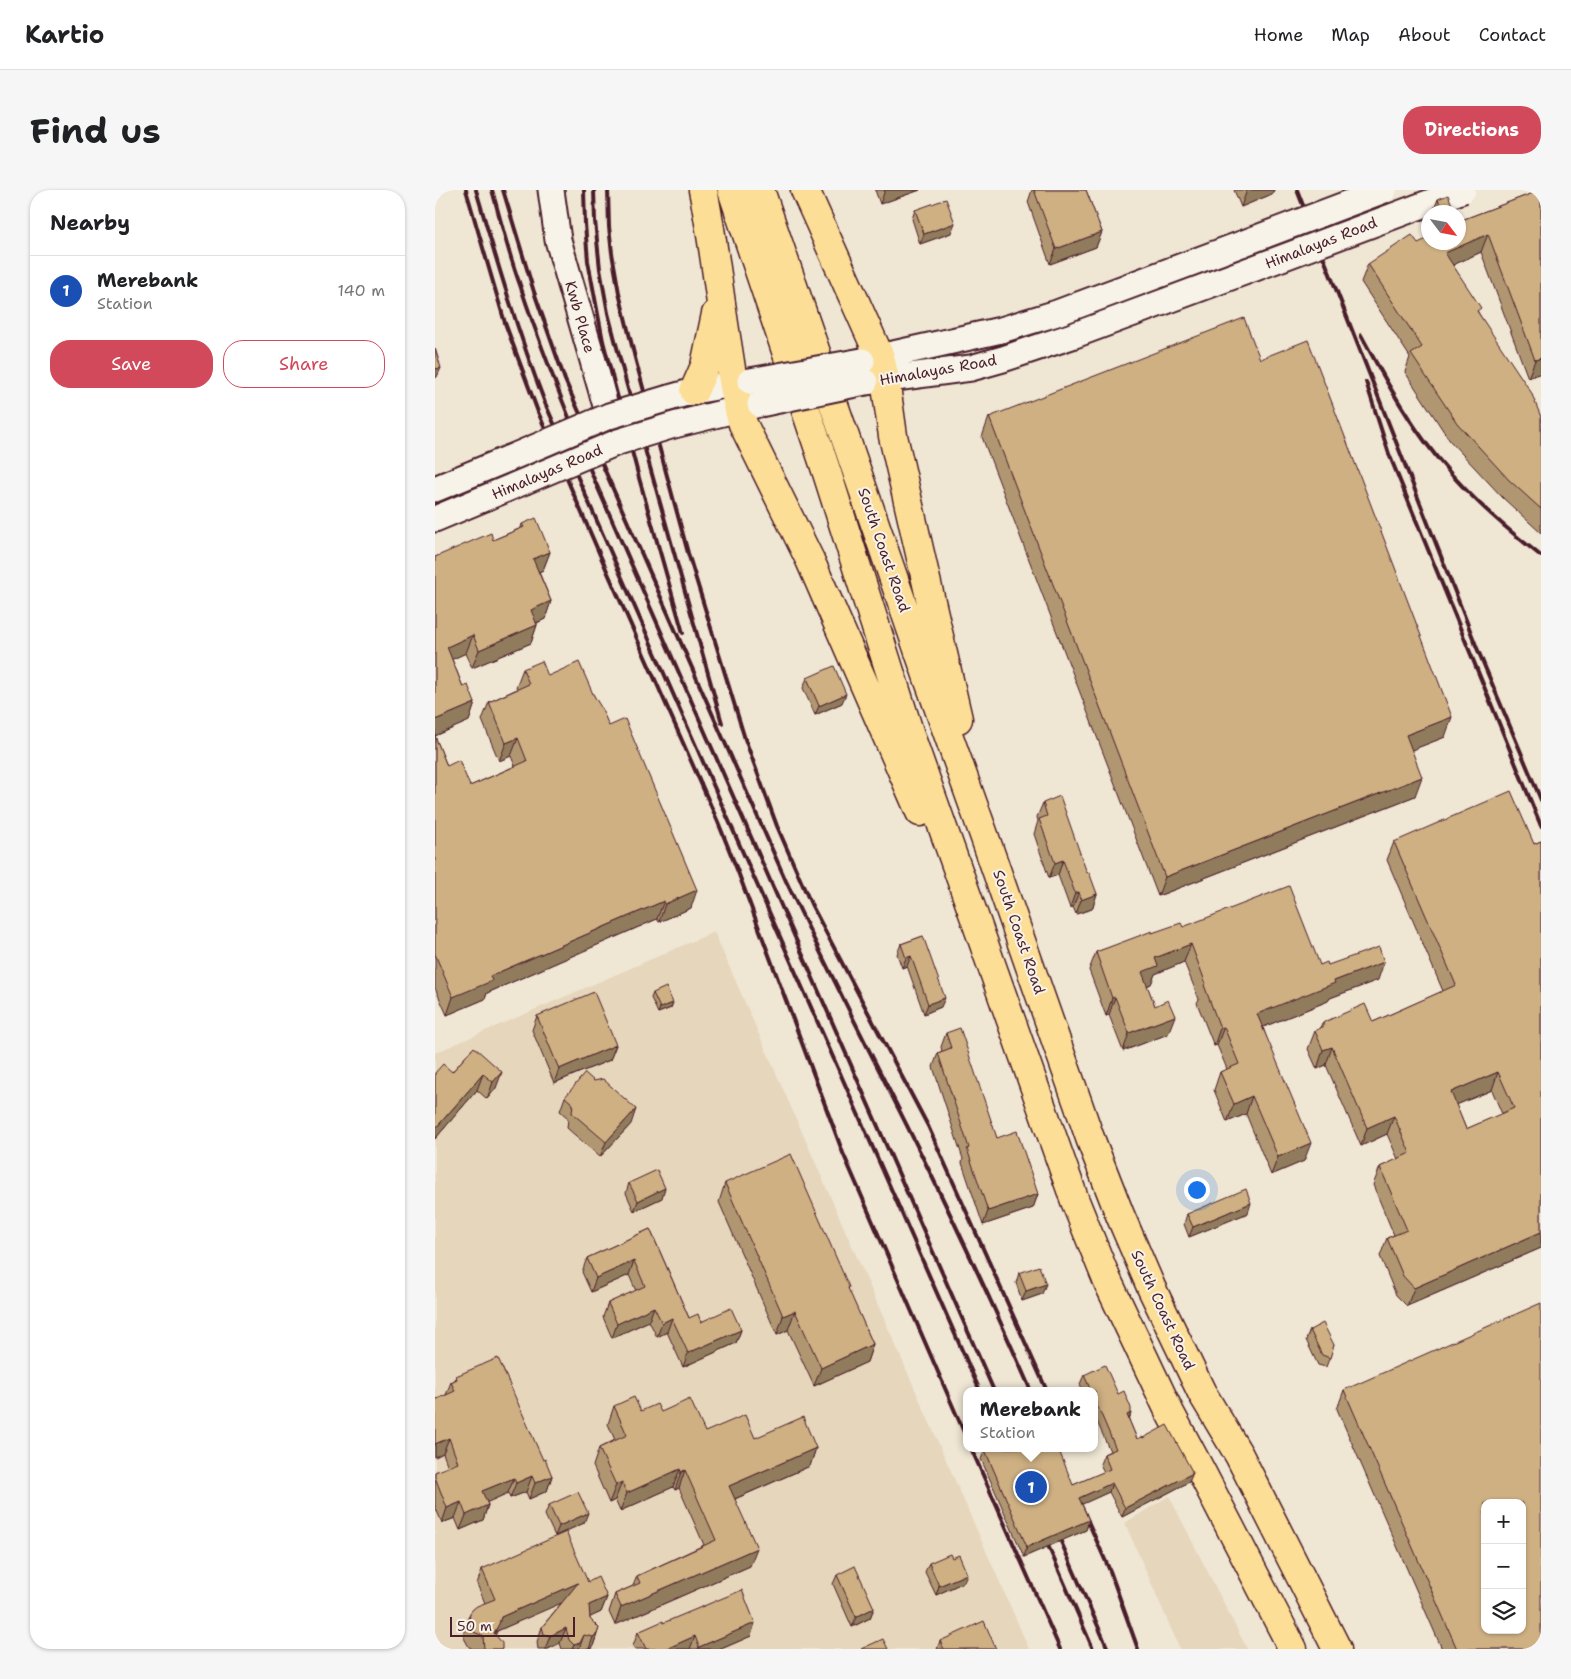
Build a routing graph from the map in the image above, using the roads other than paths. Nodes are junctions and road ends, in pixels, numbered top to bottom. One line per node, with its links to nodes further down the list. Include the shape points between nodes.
1 (551, 190): 13 (street, Kwb Place, via 557,240)
2 (703, 190): 8 (main road)
3 (732, 190): 18 (main road, South Coast Road)
4 (760, 190): 17 (main road, South Coast Road)
5 (805, 190): 9 (main road)
6 (1384, 190): 9 (street, Himalayas Road, bridge, via 1057,312)
7 (1463, 190): 9 (street, Himalayas Road, bridge, via 1003,359 971,368)
8 (719, 295): 10 (main road); 11 (main road, via 705,366)
9 (873, 370): 10 (street, Himalayas Road, bridge); 12 (street, Himalayas Road, bridge); 17 (main road, via 893,436)
10 (742, 382): 11 (street, Himalayas Road); 12 (main road)
11 (682, 395): 13 (street, Himalayas Road, bridge)
12 (749, 407): 14 (street, Himalayas Road, bridge); 18 (main road, via 743,424 810,560 933,841)
13 (609, 416): 14 (street, Kwb Place); 15 (street, Himalayas Road, bridge)
14 (618, 442): 16 (street, Himalayas Road, bridge)
15 (435, 489)
16 (435, 518)
17 (984, 835): 19 (main road, South Coast Road)
18 (960, 879): 20 (main road, South Coast Road)
19 (1057, 1043): 20 (main road); 21 (main road, South Coast Road, via 1090,1138 1151,1286 1203,1393)
20 (1024, 1058): 22 (main road, South Coast Road, via 1107,1280)
21 (1239, 1455): 22 (main road); 24 (main road, South Coast Road)
22 (1202, 1473): 23 (main road, South Coast Road)
23 (1293, 1649)
24 (1337, 1649)

